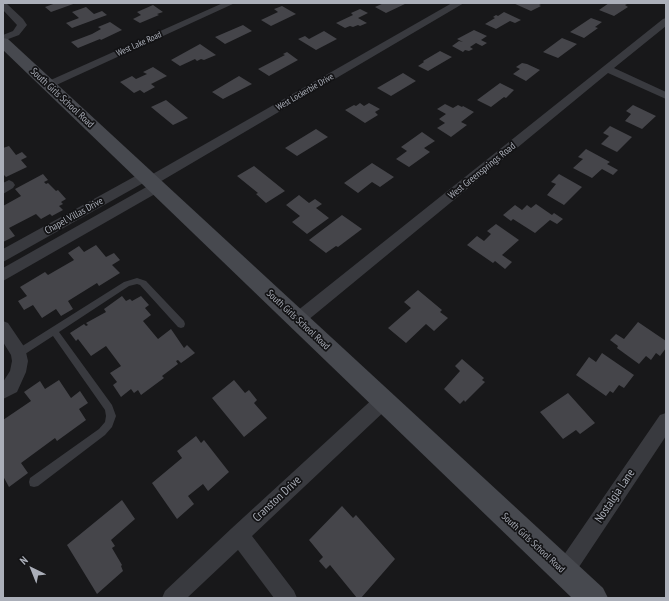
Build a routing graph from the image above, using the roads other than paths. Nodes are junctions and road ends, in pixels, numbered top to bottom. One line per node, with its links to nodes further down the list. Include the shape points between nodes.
1 (230, 3): 8 (street, West Lake Road)
2 (459, 3): 10 (street, West Lockerbie Drive)
3 (3, 5): 5 (street, via 22,25 16,33)
4 (666, 21): 7 (street, West Greensprings Road)
5 (3, 38)
6 (3, 42): 8 (main road, South Girls School Road)
7 (608, 68): 9 (street); 13 (street, West Greensprings Road)
8 (48, 85): 10 (main road, South Girls School Road)
9 (666, 96)
10 (151, 182): 11 (street, Chapel Villas Drive); 12 (street); 13 (main road, South Girls School Road)
11 (3, 256)
12 (3, 275)
13 (297, 320): 19 (main road, South Girls School Road)
14 (181, 324): 16 (lane, via 143,283 137,281 127,284)
15 (3, 328): 17 (street)
16 (54, 331): 17 (lane); 21 (lane, via 109,408 111,416 109,424 102,432)
17 (19, 353): 18 (street, via 18,372 11,386)
18 (3, 391)
19 (383, 401): 22 (street, Cranston Drive); 23 (main road, South Girls School Road)
20 (666, 421): 23 (street, Nostalgia Lane)
21 (34, 482)
22 (239, 535): 24 (street, Cranston Drive); 25 (street)
23 (564, 572): 26 (main road, South Girls School Road)
24 (172, 598)
25 (287, 598)
26 (592, 598)

